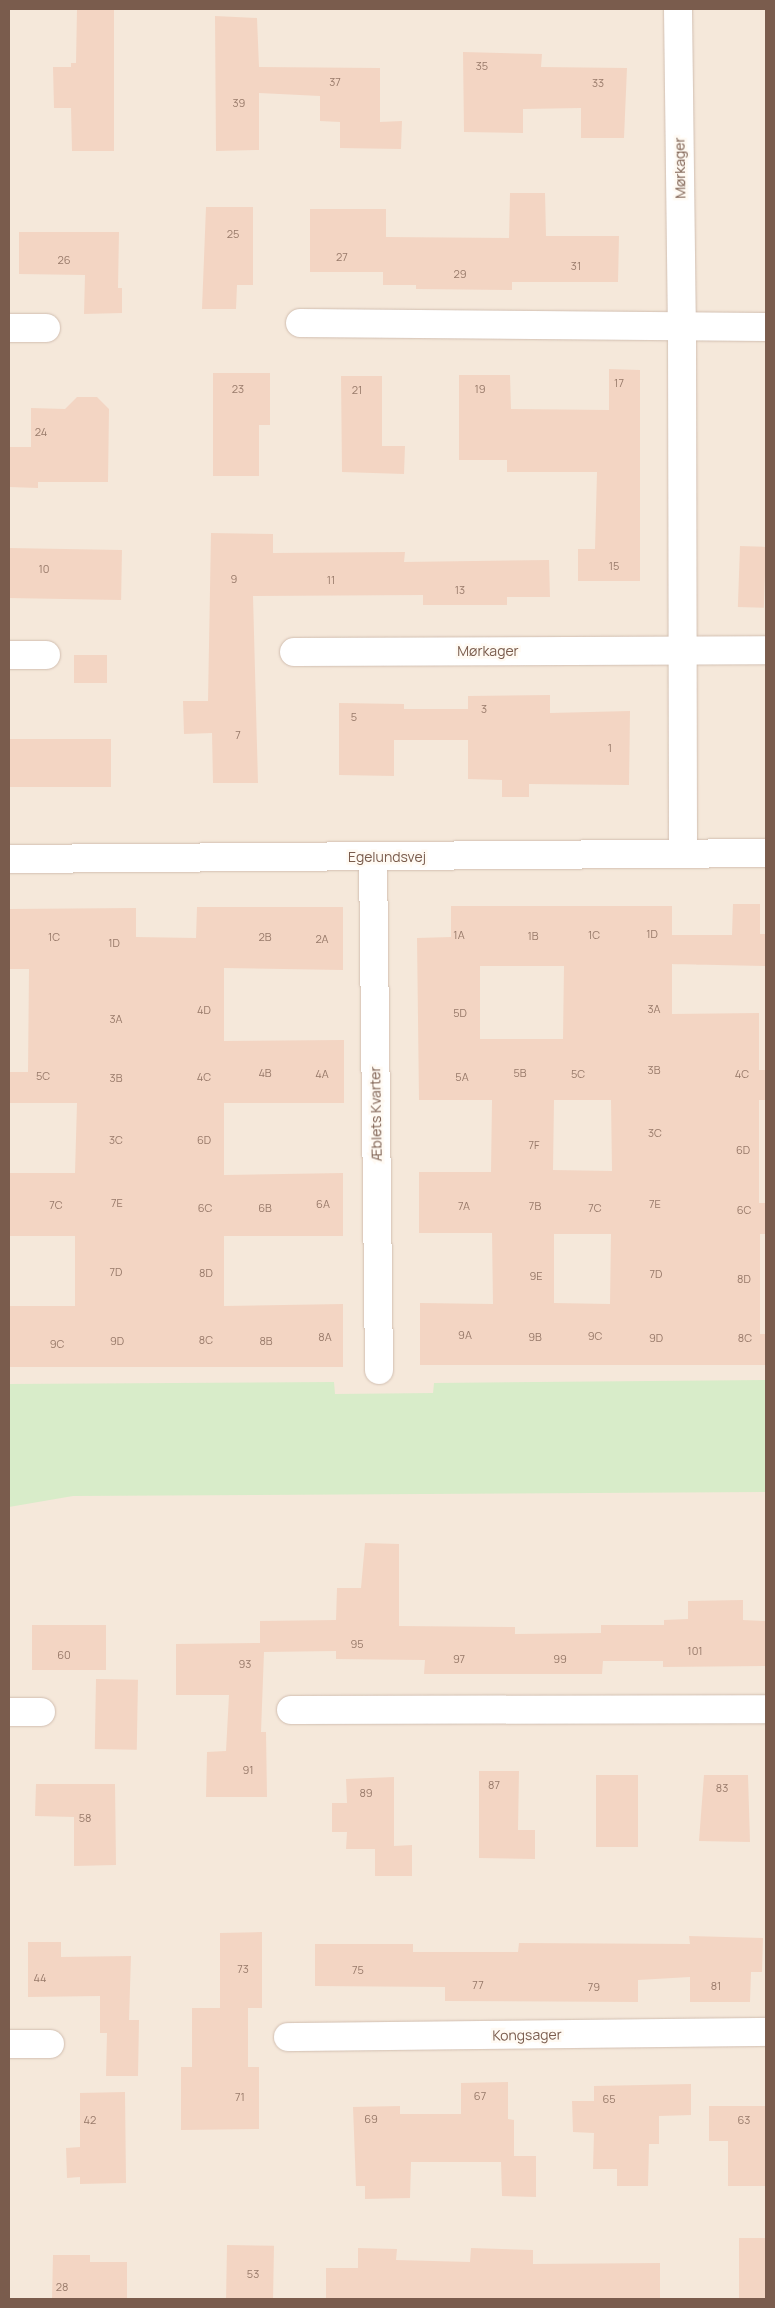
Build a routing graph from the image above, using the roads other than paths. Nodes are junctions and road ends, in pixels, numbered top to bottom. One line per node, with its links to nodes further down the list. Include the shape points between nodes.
1 (678, 9): 6 (street, Mørkager)
2 (300, 323): 6 (street)
3 (766, 327): 6 (street)
4 (9, 328): 5 (street)
5 (46, 328)
6 (682, 328): 8 (street, Mørkager)
7 (766, 650): 8 (street, Mørkager)
8 (682, 651): 9 (street, Mørkager); 13 (street, Mørkager)
9 (294, 652)
10 (9, 655): 11 (street)
11 (46, 655)
12 (766, 853): 13 (street, Egelundsvej)
13 (683, 854): 14 (street, Egelundsvej)
14 (373, 857): 15 (street, Egelundsvej); 16 (street, Æblets Kvarter)
15 (9, 859)
16 (379, 1370)
17 (766, 1709): 18 (street)
18 (292, 1710)
19 (9, 1712): 20 (street)
20 (41, 1712)
21 (766, 2032): 22 (street, Kongsager)
22 (288, 2037)
23 (9, 2044): 24 (street)
24 (50, 2044)

